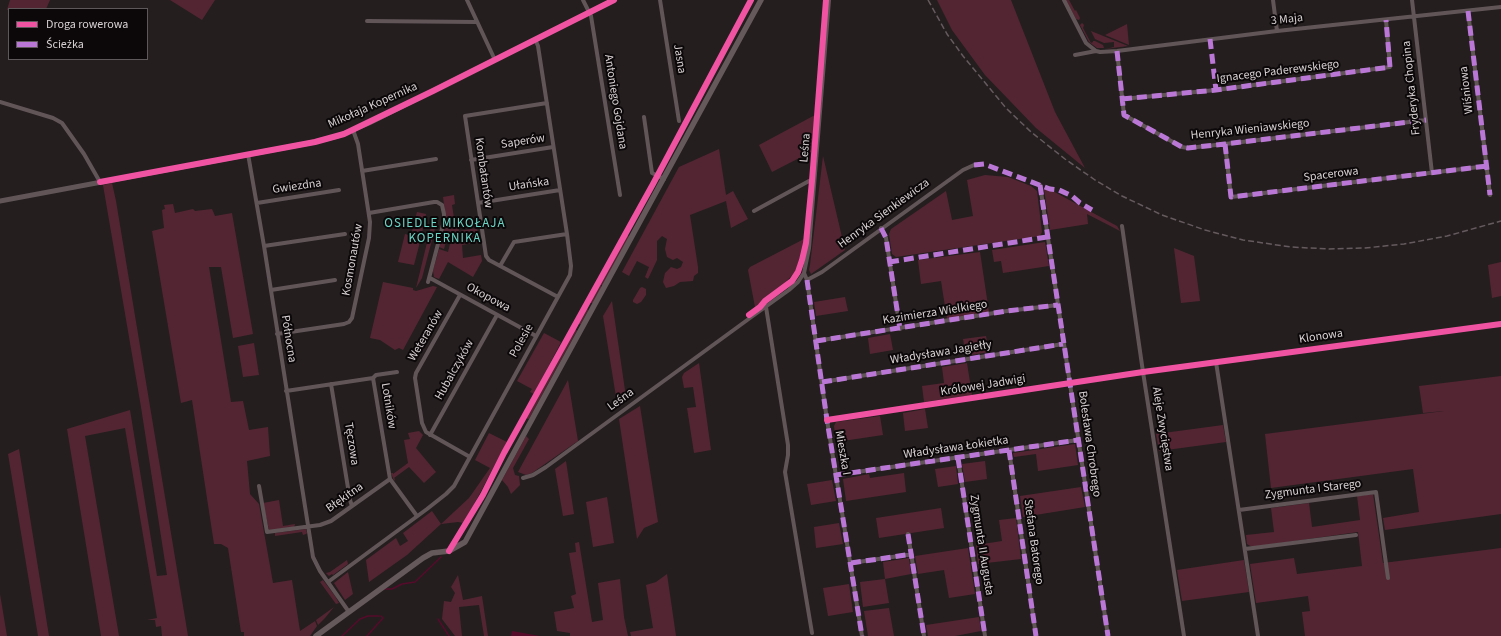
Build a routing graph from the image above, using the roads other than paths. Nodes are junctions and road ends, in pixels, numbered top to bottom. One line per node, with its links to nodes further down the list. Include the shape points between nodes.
1 (467, 0): 16 (street)
2 (583, 0): 12 (street, Antoniego Gojdana)
3 (614, 0): 12 (street, Mikołaja Kopernika)
4 (660, 0): 28 (street, Jasna)
5 (760, 0): 39 (main road)
6 (829, 0): 40 (street, Leśna)
7 (1064, 0): 19 (street, via 1086,43)
8 (1273, 0): 17 (street)
9 (1412, 0): 13 (street, Fryderyka Chopina)
10 (1501, 7): 11 (street, 3 Maja)
11 (1468, 11): 13 (street, 3 Maja); 36 (street, Wiśniowa)
12 (589, 12): 18 (street, Mikołaja Kopernika); 45 (street, Antoniego Gojdana)
13 (1414, 17): 15 (street, 3 Maja); 27 (street, Fryderyka Chopina)
14 (367, 20): 16 (street)
15 (1386, 20): 17 (street, 3 Maja); 23 (street, Ignacego Paderewskiego, via 1390,67 1219,90)
16 (477, 22): 22 (street)
17 (1277, 31): 20 (street, 3 Maja)
18 (535, 39): 22 (street, Mikołaja Kopernika); 25 (street, Polesie)
19 (1096, 51): 20 (street, 3 Maja); 21 (street, 3 Maja)
20 (1117, 51): 23 (street, Henryka Wieniawskiego)
21 (1075, 56)
22 (495, 60): 29 (street, Mikołaja Kopernika)
23 (1122, 99): 30 (street, Henryka Wieniawskiego, via 1124,115 1174,144 1188,148)
24 (0, 102): 41 (street, via 59,121 69,131)
25 (547, 103): 31 (street, Polesie); 34 (street, Kombatantów, via 465,116)
26 (644, 117): 39 (street, via 652,172)
27 (1426, 120): 30 (street, Henryka Wieniawskiego); 38 (street, Fryderyka Chopina)
28 (679, 121)
29 (354, 130): 32 (street, Mikołaja Kopernika, via 326,139); 37 (street, Kosmonautów)
30 (1225, 144): 38 (street, Spacerowa, via 1231,197)
31 (553, 147): 34 (street, Saperów); 44 (street, Polesie)
32 (248, 154): 41 (street, Mikołaja Kopernika); 48 (street, Północna)
33 (436, 159): 37 (street)
34 (471, 160): 49 (street, Kombatantów)
35 (974, 165): 53 (street, Henryka Sienkiewicza, via 963,170)
36 (1487, 166): 38 (street, Spacerowa); 46 (street, Wiśniowa)
37 (362, 171): 51 (street, Kosmonautów)
38 (1432, 173)
39 (664, 179): 102 (main road, via 465,542 449,551 428,555)
40 (814, 179): 50 (street, Leśna); 58 (street, Leśna, via 809,248)
41 (100, 182): 47 (street, Mikołaja Kopernika)
42 (1040, 184): 64 (street, Bolesława Chrobrego)
43 (339, 190): 48 (street, Gwiezdna)
44 (560, 190): 49 (street, Ułańska); 55 (street, Polesie)
45 (620, 194)
46 (1490, 195)
47 (0, 201)
48 (257, 202): 56 (street, Północna)
49 (478, 202): 57 (street, Kombatantów, via 484,252 489,260)
50 (754, 211)
51 (369, 213): 62 (street, Okopowa, via 440,203 444,221 429,280); 69 (street, Kosmonautów, via 369,238 349,322)
52 (1122, 226): 75 (street, Aleje Zwycięstwa)
53 (881, 228): 60 (street, Henryka Sienkiewicza, via 822,272); 68 (street, via 886,238)
54 (345, 234): 56 (street)
55 (567, 234): 57 (street, via 514,242); 63 (street, Polesie, via 571,269)
56 (264, 246): 61 (street, Północna)
57 (500, 266): 63 (street, Kombatantów)
58 (804, 273): 60 (street, Mieszka I); 65 (street, Leśna, via 798,282)
59 (335, 280): 61 (street)
60 (807, 280): 71 (street, Mieszka I)
61 (271, 290): 69 (street, Północna)
62 (460, 295): 66 (street, Okopowa); 82 (street, Weteranów, via 416,374 422,422)
63 (558, 297): 70 (street, Polesie)
64 (1058, 305): 68 (street, Kazimierza Wielkiego); 72 (street, Bolesława Chrobrego)
65 (766, 307): 88 (street, Leśna, via 543,469); 103 (street, via 788,445 785,472)
66 (497, 315): 70 (street, Okopowa); 82 (street, Hubalczyków)
67 (1501, 324): 73 (street, Klonowa)
68 (900, 329): 71 (street, Kazimierza Wielkiego)
69 (277, 334): 80 (street, Północna)
70 (536, 336): 85 (street, Polesie)
71 (816, 341): 77 (street, Mieszka I)
72 (1063, 344): 77 (street, Władysława Jagiełły); 79 (street, Bolesława Chrobrego)
73 (1216, 362): 75 (street, Klonowa); 92 (street)
74 (397, 372): 76 (street, via 376,375)
75 (1143, 372): 79 (street, Królowej Jadwigi); 110 (street, Aleje Zwycięstwa)
76 (373, 378): 78 (street, Lotników); 89 (street, Lotników)
77 (822, 382): 81 (street, Mieszka I)
78 (331, 384): 80 (street, Lotników); 91 (street, Tęczowa)
79 (1070, 384): 81 (street, Królowej Jadwigi); 83 (street, Bolesława Chrobrego)
80 (286, 391): 94 (street, Północna)
81 (827, 420): 87 (street, Mieszka I)
82 (430, 435): 85 (street)
83 (1078, 440): 84 (street, Władysława Łokietka); 109 (street, Bolesława Chrobrego)
84 (1010, 450): 86 (street, Władysława Łokietka); 108 (street, Stefana Batorego)
85 (470, 457): 93 (street, Polesie, via 454,486)
86 (958, 458): 87 (street, Władysława Łokietka); 107 (street, Zygmunta II Augusta)
87 (836, 475): 99 (street, Mieszka I)
88 (523, 478)
89 (390, 479): 91 (street, Błękitna); 93 (street, Lotników)
90 (258, 486): 94 (street, via 267,532)
91 (352, 506): 94 (street, Błękitna, via 331,521)
92 (1239, 510): 97 (street); 100 (street, Zygmunta I Starego, via 1376,492)
93 (417, 516): 101 (street, Polesie)
94 (308, 526): 101 (street, Północna, via 313,557)
95 (908, 534): 98 (street)
96 (1356, 535): 97 (street)
97 (1244, 549): 111 (street)
98 (912, 556): 99 (street); 106 (street)
99 (851, 563): 105 (street, Mieszka I)
100 (1388, 578)
101 (328, 582): 102 (street, Północna)
102 (349, 612): 104 (main road)
103 (812, 633)
104 (316, 636)
105 (862, 636)
106 (924, 636)
107 (985, 636)
108 (1036, 636)
109 (1108, 636)
110 (1184, 636)
111 (1258, 636)

